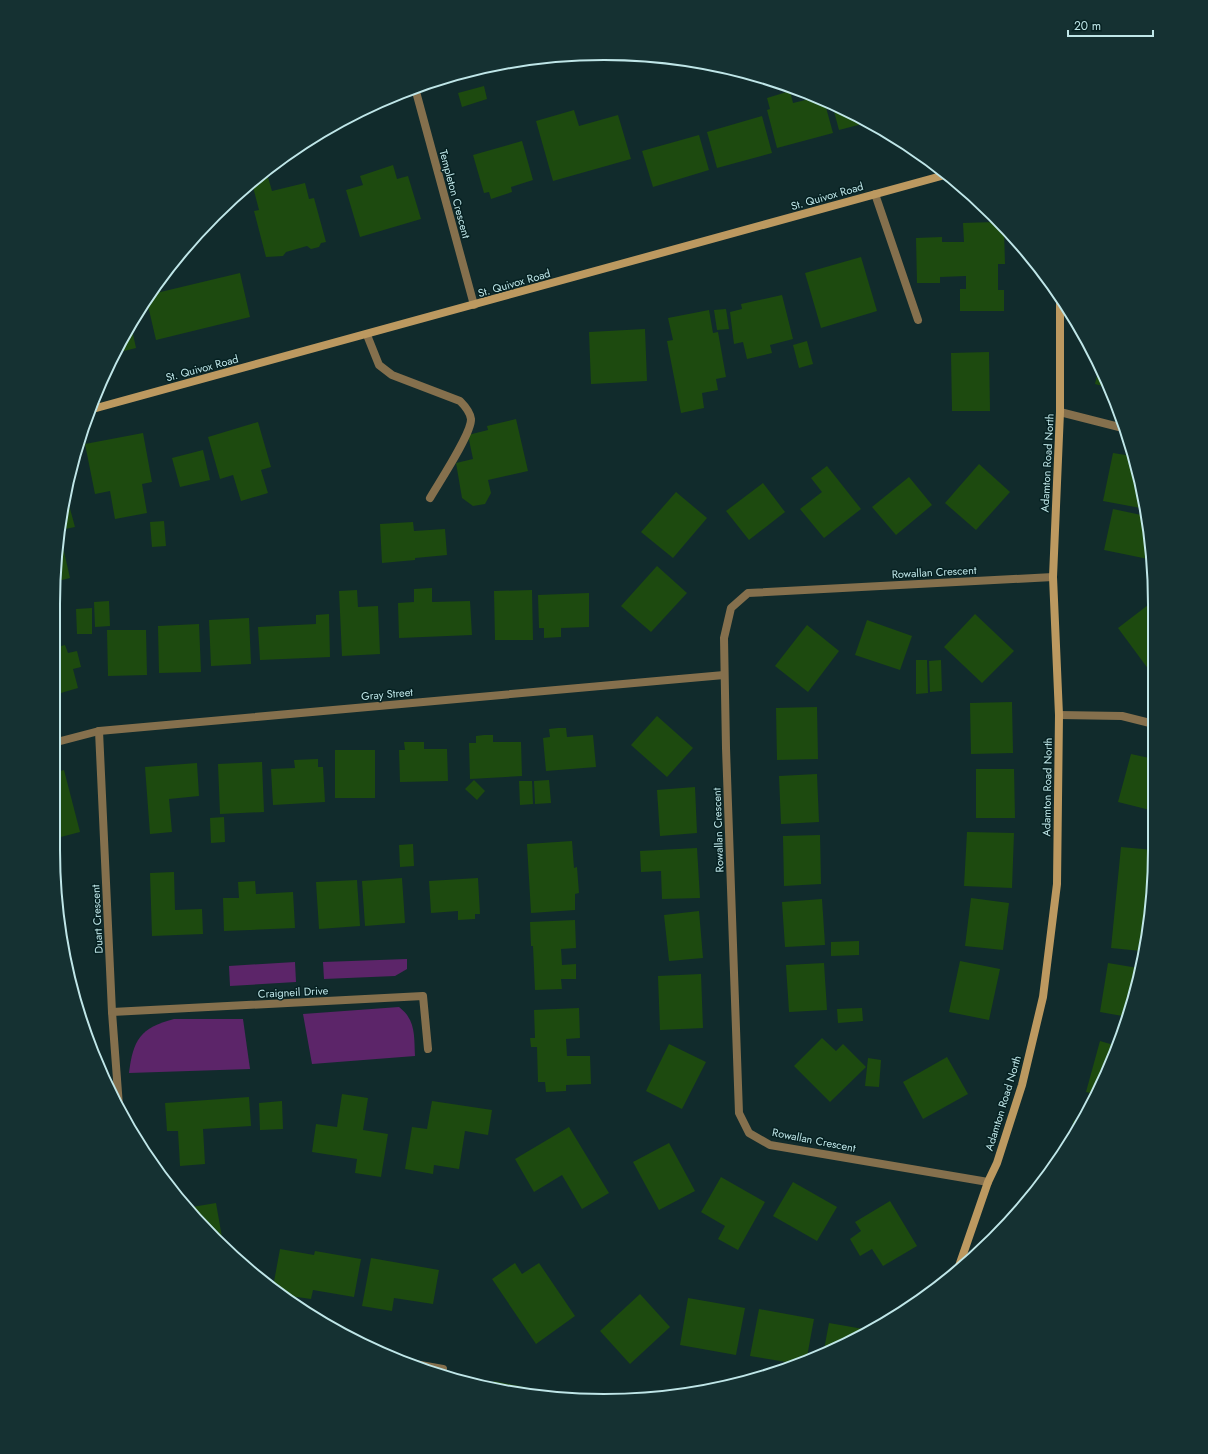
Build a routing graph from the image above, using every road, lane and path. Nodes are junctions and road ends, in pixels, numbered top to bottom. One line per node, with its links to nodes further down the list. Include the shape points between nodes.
1 (417, 94): 4 (street, Templeton Crescent)
2 (939, 176): 3 (street, St. Quivox Road)
3 (875, 194): 4 (street, St. Quivox Road); 6 (street)
4 (474, 305): 7 (street, St. Quivox Road)
5 (1060, 308): 9 (street, Adamton Road North)
6 (918, 320)
7 (367, 334): 8 (street, St. Quivox Road); 11 (street, via 379,365 392,375 460,401 469,414 471,420 467,434)
8 (97, 408)
9 (1060, 412): 10 (street); 12 (street, Adamton Road North)
10 (1118, 427)
11 (430, 498)
12 (1053, 577): 13 (street, Rowallan Crescent, via 748,593 731,608 724,638); 14 (street, Adamton Road North)
13 (724, 675): 16 (street, Gray Street); 21 (street, Rowallan Crescent, via 740,1113 749,1133 770,1145)
14 (1059, 715): 15 (street, via 1122,716); 21 (street, Adamton Road North, via 1057,884 1043,997 1022,1084 997,1163)
15 (1148, 722)
16 (99, 731): 17 (street, Gray Street); 18 (street, Duart Crescent)
17 (60, 741)
18 (112, 1012): 19 (street, Craigneil Drive, via 423,996); 20 (street, Duart Crescent)
19 (428, 1049)
20 (118, 1095)
21 (988, 1182): 22 (street, Adamton Road North)
22 (961, 1261)

